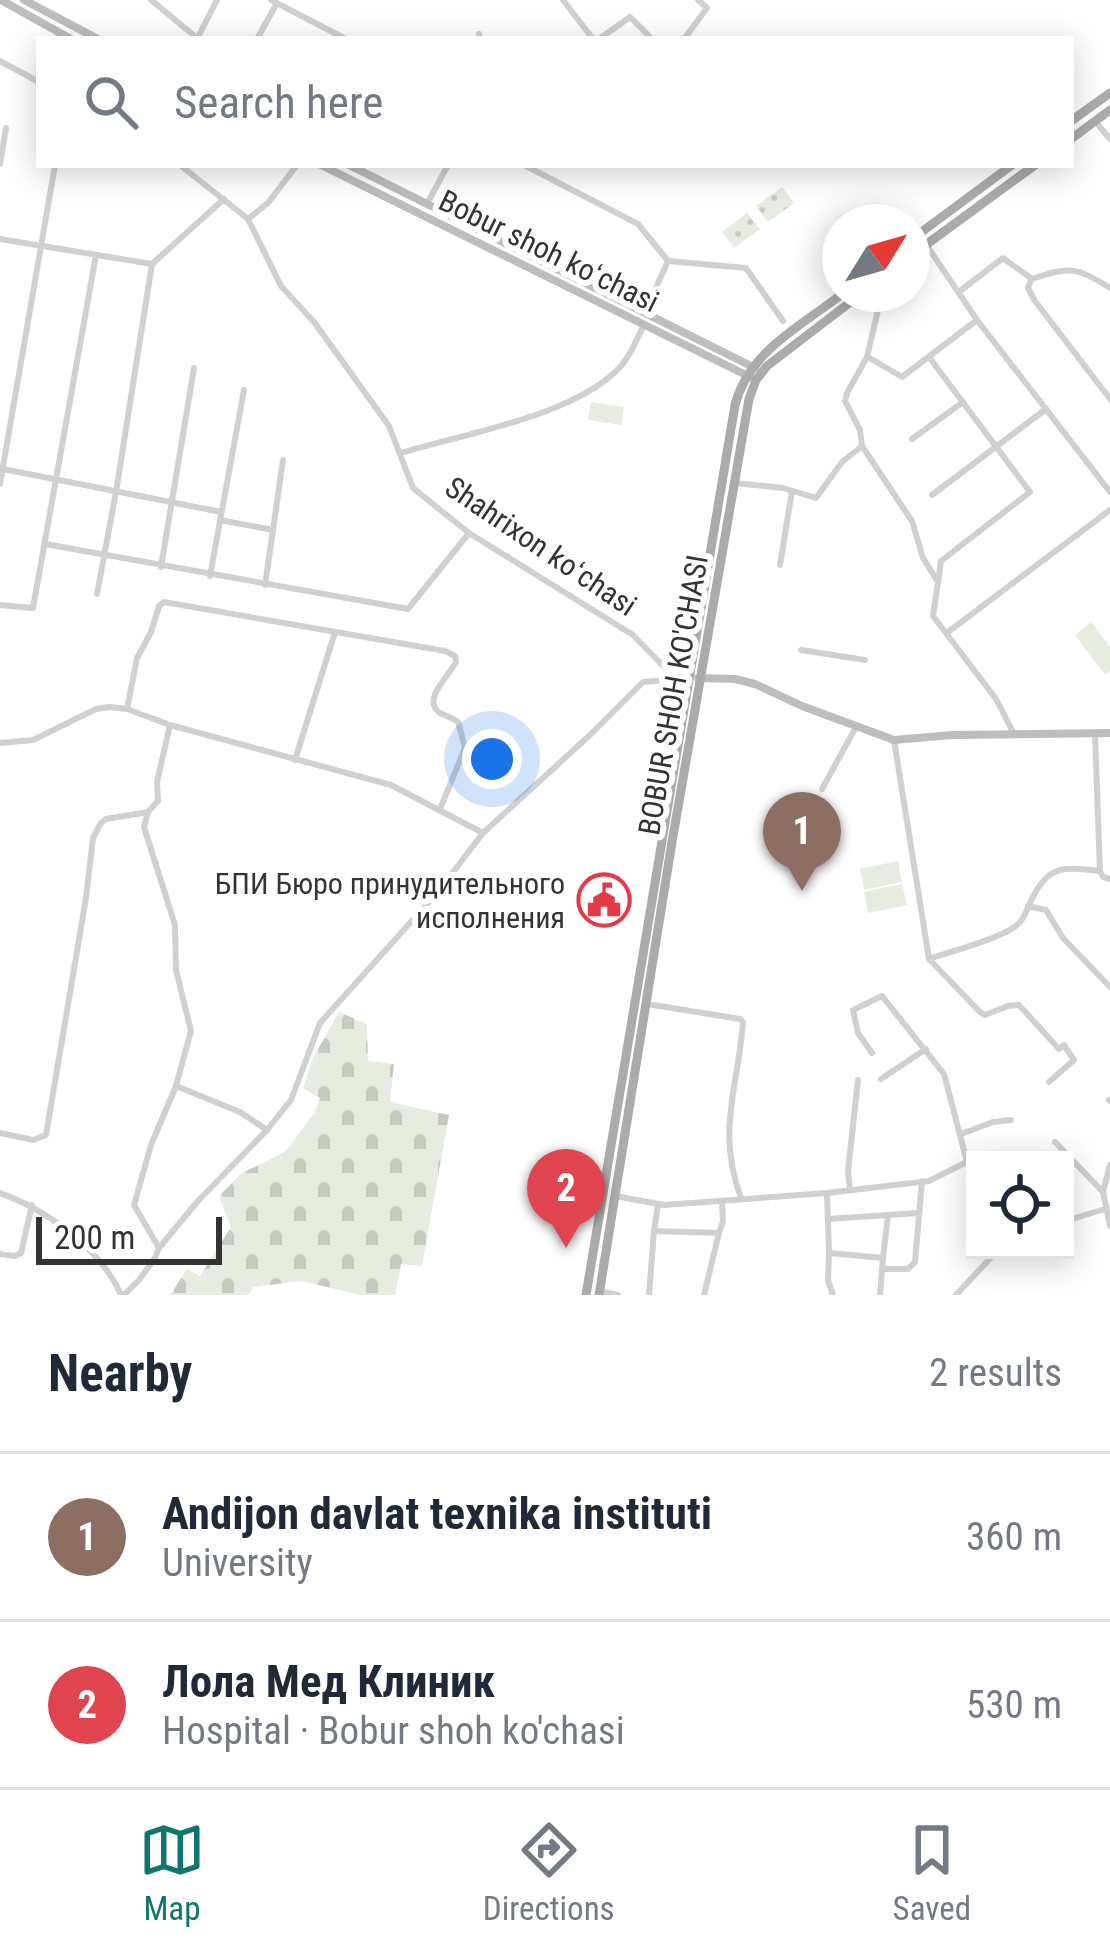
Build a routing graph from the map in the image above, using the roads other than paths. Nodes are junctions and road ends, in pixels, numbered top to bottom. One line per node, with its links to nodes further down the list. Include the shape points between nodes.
1 (1, 0): 10 (main road)
2 (24, 0): 9 (main road)
3 (49, 0): 9 (street)
4 (151, 0): 12 (street)
5 (217, 0): 13 (street)
6 (563, 0): 16 (street)
7 (698, 0): 19 (street, via 707,8)
8 (274, 2): 14 (street); 15 (street)
9 (37, 8): 11 (main road)
10 (65, 36)
11 (92, 36)
12 (193, 36)
13 (199, 36)
14 (258, 36)
15 (340, 36)
16 (593, 36)
17 (600, 36): 18 (street, via 630,16)
18 (649, 36)
19 (686, 36)
20 (0, 61): 21 (street)
21 (36, 80)
22 (1110, 93): 24 (main road)
23 (1110, 110): 25 (main road)
24 (1074, 120)
25 (1095, 121): 27 (main road); 28 (street)
26 (6, 128): 29 (street)
27 (1074, 137)
28 (1110, 139)
29 (0, 164)
30 (54, 168): 46 (street)
31 (184, 168): 39 (street, Shahrixon koʻchasi)
32 (295, 168): 42 (street)
33 (327, 168): 41 (main road, Bobur shoh koʻchasi)
34 (355, 168): 40 (main road, Bobur shoh koʻchasi)
35 (446, 168): 40 (street)
36 (530, 168): 49 (street, via 638,224)
37 (1008, 168): 43 (main road)
38 (1030, 168): 44 (main road)
39 (224, 199): 42 (street, Shahrixon koʻchasi); 50 (street)
40 (426, 205): 41 (street); 55 (main road, Bobur shoh koʻchasi)
41 (421, 215): 60 (main road, Bobur shoh koʻchasi)
42 (248, 219): 73 (street, Shahrixon koʻchasi, via 281,286 369,396)
43 (930, 230)
44 (930, 232)
45 (0, 239): 46 (street)
46 (40, 246): 48 (street); 74 (street)
47 (930, 253): 53 (street)
48 (96, 255): 50 (street); 77 (street)
49 (668, 261): 55 (street); 59 (street, via 746,268)
50 (152, 264): 81 (street)
51 (1032, 279): 52 (street, via 1069,268); 53 (street, via 1003,258); 67 (street, via 1035,301)
52 (1110, 288)
53 (960, 291): 58 (street)
54 (822, 309): 65 (main road, via 777,343)
55 (645, 312): 63 (main road, Bobur shoh koʻchasi)
56 (837, 312): 65 (main road)
57 (877, 312): 62 (street)
58 (977, 320): 61 (street); 69 (street)
59 (783, 321)
60 (644, 325): 63 (main road, Bobur shoh koʻchasi); 73 (street, via 618,370 569,403)
61 (929, 356): 62 (street, via 902,377); 68 (street)
62 (866, 357): 71 (street, via 845,397)
63 (728, 361): 65 (main road, Bobur shoh koʻchasi)
64 (194, 368): 84 (street)
65 (754, 374): 78 (main road, BOBUR SHOH KO'CHASI); 103 (main road, BOBUR SHOH KO'CHASI, via 735,406)
66 (244, 390): 86 (street)
67 (1110, 399)
68 (963, 402): 70 (street); 72 (street)
69 (1046, 410): 72 (street); 82 (street)
70 (912, 440)
71 (862, 446): 80 (street, via 816,498); 94 (street, via 912,520)
72 (996, 447): 83 (street); 94 (street, via 1030,492 941,561)
73 (401, 453): 88 (street, Shahrixon koʻchasi, via 413,488)
74 (3, 457): 76 (street)
75 (283, 460): 87 (street)
76 (3, 469): 77 (street); 79 (street)
77 (58, 480): 81 (street); 89 (street)
78 (734, 482): 80 (street); 103 (main road, BOBUR SHOH KO'CHASI)
79 (0, 484)
80 (792, 491): 91 (street)
81 (116, 492): 84 (street); 90 (street)
82 (1110, 492)
83 (932, 495)
84 (172, 503): 86 (street); 92 (street)
85 (1110, 510): 99 (street)
86 (220, 516): 87 (street); 93 (street)
87 (273, 530): 95 (street)
88 (470, 533): 95 (street, via 408,609); 102 (street, Shahrixon koʻchasi, via 633,635)
89 (45, 544): 90 (street); 97 (street, via 33,608)
90 (103, 555): 92 (street); 96 (street)
91 (780, 565)
92 (161, 567): 93 (street)
93 (210, 576): 95 (street)
94 (938, 582): 99 (street, via 934,616)
95 (265, 585)
96 (97, 594)
97 (0, 605)
98 (334, 632): 104 (street, via 164,602 136,658); 112 (street); 114 (street, via 455,656 433,702 458,722 465,748)
99 (948, 632): 108 (street)
100 (801, 650): 101 (street)
101 (865, 660)
102 (674, 677): 103 (street); 116 (street, via 643,682)
103 (695, 678): 106 (main road, via 755,684); 122 (main road, BOBUR SHOH KO'CHASI); 163 (main road, BOBUR SHOH KO'CHASI)
104 (128, 709): 105 (street); 111 (street, via 96,709 33,740)
105 (170, 725): 112 (street); 115 (street, via 158,801)
106 (856, 727): 110 (main road); 113 (street)
107 (1110, 733): 109 (main road)
108 (1014, 734): 109 (main road); 110 (main road)
109 (1095, 734): 117 (street)
110 (894, 740): 120 (street)
111 (0, 742)
112 (295, 760): 114 (street, via 391,785)
113 (822, 789)
114 (440, 809): 116 (street)
115 (148, 812): 128 (street, via 144,827 175,925 191,1030); 131 (street, via 106,819 94,838 46,1136)
116 (483, 833): 130 (street, via 320,1023 290,1100)
117 (1100, 871): 118 (street); 119 (street, via 1052,872)
118 (1110, 879)
119 (1028, 906): 120 (street, via 1020,923 1000,934); 121 (street, via 1046,910)
120 (929, 959): 127 (street, via 980,1012 1019,1005 1064,1046 1074,1060)
121 (1110, 987)
122 (647, 1004): 142 (main road, BOBUR SHOH KO'CHASI); 143 (street, via 743,1022 728,1148)
123 (926, 1049): 124 (street, via 879,995 853,1010); 125 (street); 132 (street, via 944,1074)
124 (872, 1054)
125 (881, 1078)
126 (858, 1079): 138 (street)
127 (1048, 1082)
128 (176, 1086): 130 (street); 155 (street, via 134,1205)
129 (1011, 1120): 132 (street)
130 (267, 1130): 155 (street)
131 (0, 1133)
132 (961, 1134): 134 (street)
133 (1055, 1142): 139 (street)
134 (966, 1157)
135 (966, 1162): 137 (street)
136 (1110, 1165): 139 (street)
137 (922, 1181): 138 (street); 148 (street)
138 (850, 1190): 141 (street)
139 (1102, 1192): 147 (street)
140 (0, 1193): 146 (street)
141 (827, 1193): 143 (street); 151 (street)
142 (615, 1196): 145 (street); 161 (main road, BOBUR SHOH KO'CHASI)
143 (742, 1199): 144 (street)
144 (722, 1201): 145 (street); 154 (street)
145 (658, 1204): 153 (street)
146 (32, 1205): 157 (street, via 21,1252); 162 (street, via 100,1258)
147 (1105, 1209): 150 (street); 152 (street)
148 (920, 1214): 149 (street); 160 (street, via 913,1267)
149 (888, 1215): 151 (street); 158 (street)
150 (1074, 1218)
151 (828, 1219): 156 (street)
152 (1110, 1226)
153 (654, 1231): 154 (street); 165 (street)
154 (719, 1233): 166 (street)
155 (159, 1248): 162 (street)
156 (829, 1252): 158 (street); 167 (street)
157 (0, 1254)
158 (883, 1258): 160 (street)
159 (990, 1259): 169 (street)
160 (882, 1269): 168 (street)
161 (599, 1293): 164 (street)
162 (123, 1295)
163 (586, 1295)
164 (618, 1295)
165 (649, 1295)
166 (704, 1295)
167 (833, 1295)
168 (880, 1295)
169 (956, 1295)

